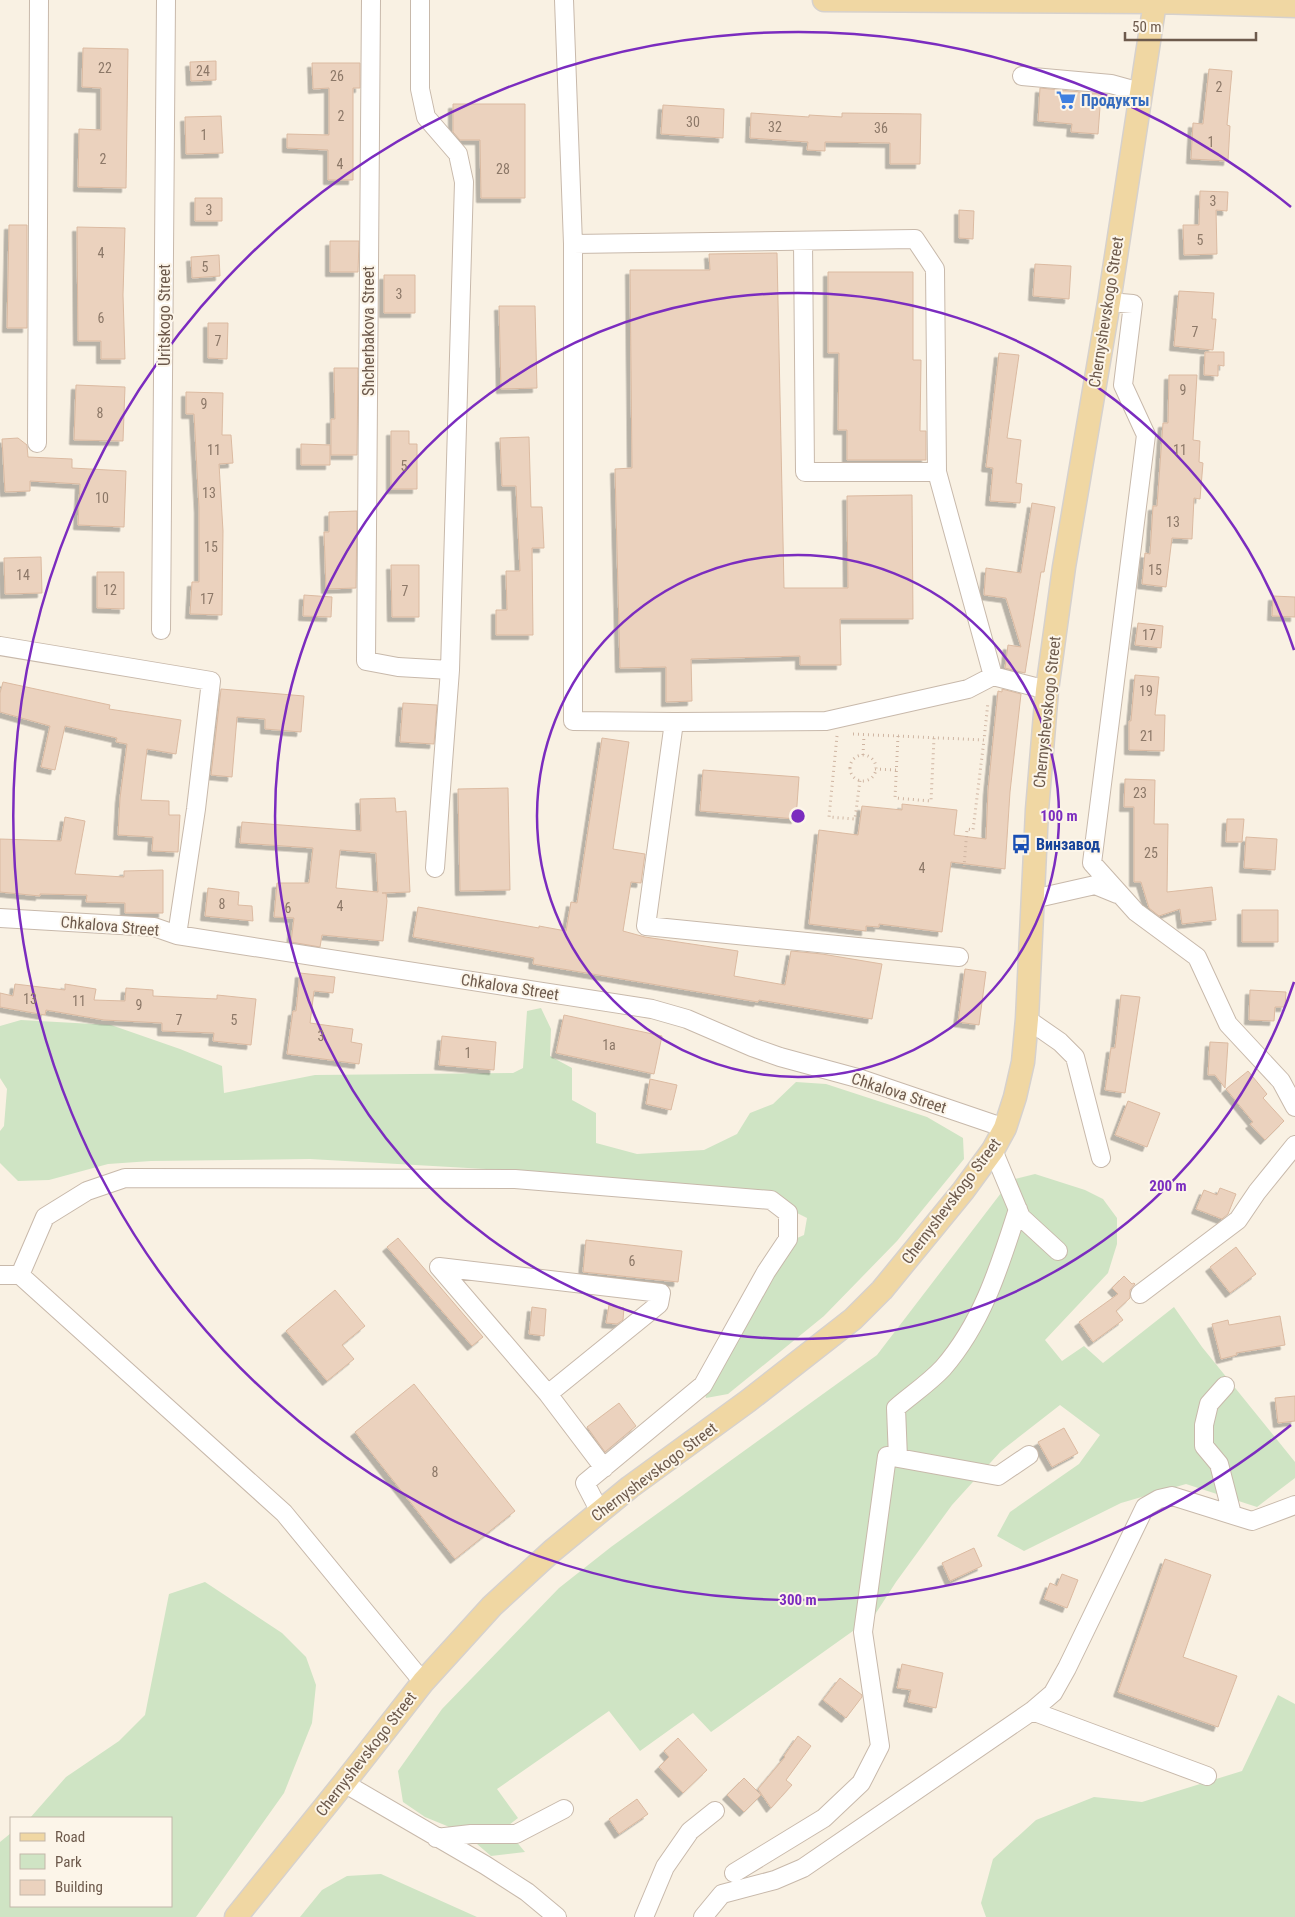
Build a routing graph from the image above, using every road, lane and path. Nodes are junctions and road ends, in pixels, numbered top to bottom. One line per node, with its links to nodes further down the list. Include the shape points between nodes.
1 (39, 0): 16 (street)
2 (166, 0): 18 (street, Uritskogo Street)
3 (371, 0): 20 (street, Shcherbakova Street, via 366,661 398,667)
4 (420, 0): 20 (street, via 420,89 426,117 458,154 464,182)
5 (564, 0): 14 (street)
6 (824, 0): 7 (main road)
7 (930, 1): 8 (main road)
8 (993, 1): 9 (main road)
9 (1155, 2): 10 (main road); 12 (main road, Chernyshevskogo Street)
10 (1295, 6)
11 (1022, 76): 12 (street, via 1111,84)
12 (1140, 92): 15 (main road, Chernyshevskogo Street)
13 (803, 241): 14 (street); 17 (street, via 916,239 934,269); 17 (street, via 805,472)
14 (573, 244): 24 (street, via 573,720)
15 (1109, 302): 22 (main road, Chernyshevskogo Street, via 1064,567); 37 (street, via 1133,304 1123,385 1146,435 1092,863)
16 (37, 444)
17 (937, 472): 21 (street)
18 (161, 630)
19 (0, 646): 40 (street, via 211,681)
20 (450, 670): 36 (street)
21 (993, 676): 22 (street); 24 (street, via 968,689 826,721)
22 (1047, 690): 38 (main road, Chernyshevskogo Street)
23 (988, 702): 30 (path)
24 (674, 722): 41 (street, via 646,926)
25 (837, 733): 34 (path, via 829,817 855,819)
26 (846, 734): 27 (path)
27 (864, 735): 28 (path); 31 (path)
28 (898, 736): 29 (path); 33 (path)
29 (934, 738): 30 (path); 33 (path, via 931,801 894,798)
30 (984, 740): 35 (path, via 974,830 968,829)
31 (863, 755): 32 (path, via 873,760); 34 (path, via 854,758 850,768 854,777)
32 (876, 769): 33 (path); 34 (path, via 870,778)
33 (896, 770)
34 (860, 780)
35 (964, 867)
36 (435, 868)
37 (1121, 896): 38 (street, via 1096,885); 43 (street, via 1136,912 1197,957 1228,1024 1281,1081)
38 (1033, 899): 42 (main road, Chernyshevskogo Street)
39 (0, 918): 40 (street, Chkalova Street, via 154,927)
40 (177, 935): 44 (street, Chkalova Street, via 652,1009 687,1019 752,1048 861,1079)
41 (959, 957)
42 (1027, 1018): 44 (main road, Chernyshevskogo Street, via 1023,1062); 47 (street, via 1075,1057)
43 (1295, 1108)
44 (1005, 1128): 46 (main road, Chernyshevskogo Street)
45 (1295, 1145): 52 (street, via 1238,1220)
46 (993, 1150): 48 (street); 59 (main road, Chernyshevskogo Street, via 882,1290 854,1319)
47 (1101, 1158)
48 (1018, 1208): 49 (street, via 1021,1217); 56 (street, via 999,1270 967,1336 942,1369 896,1408)
49 (1058, 1251)
50 (0, 1275): 51 (street)
51 (20, 1275): 57 (street, via 45,1217 88,1191 125,1178 514,1179 771,1200 788,1213 788,1239 703,1385); 61 (street, via 284,1513)
52 (1140, 1294)
53 (1225, 1386): 60 (street, via 1209,1404 1204,1446 1219,1464)
54 (548, 1394): 54 (street, via 528,1372 439,1267 660,1293 659,1304); 57 (street)
55 (1029, 1455): 56 (street, via 998,1476)
56 (898, 1458): 68 (street, via 887,1456 863,1632 880,1746 861,1784 824,1818)
57 (604, 1468): 59 (street, via 585,1484)
58 (1295, 1505): 60 (street, via 1252,1520)
59 (600, 1512): 61 (main road, Chernyshevskogo Street, via 492,1606)
60 (1232, 1514): 62 (street, via 1172,1496 1145,1507 1062,1676 1052,1692)
61 (423, 1682): 64 (main road, Chernyshevskogo Street)
62 (1032, 1711): 63 (street); 72 (street, via 803,1868 775,1880 722,1894)
63 (1207, 1776)
64 (344, 1783): 67 (street); 69 (main road, Chernyshevskogo Street)
65 (564, 1810): 67 (street, via 516,1834)
66 (715, 1812): 71 (street, via 690,1830 665,1868)
67 (436, 1838): 70 (street, via 520,1887)
68 (734, 1873)
69 (236, 1917)
70 (557, 1917)
71 (644, 1917)
72 (703, 1917)

